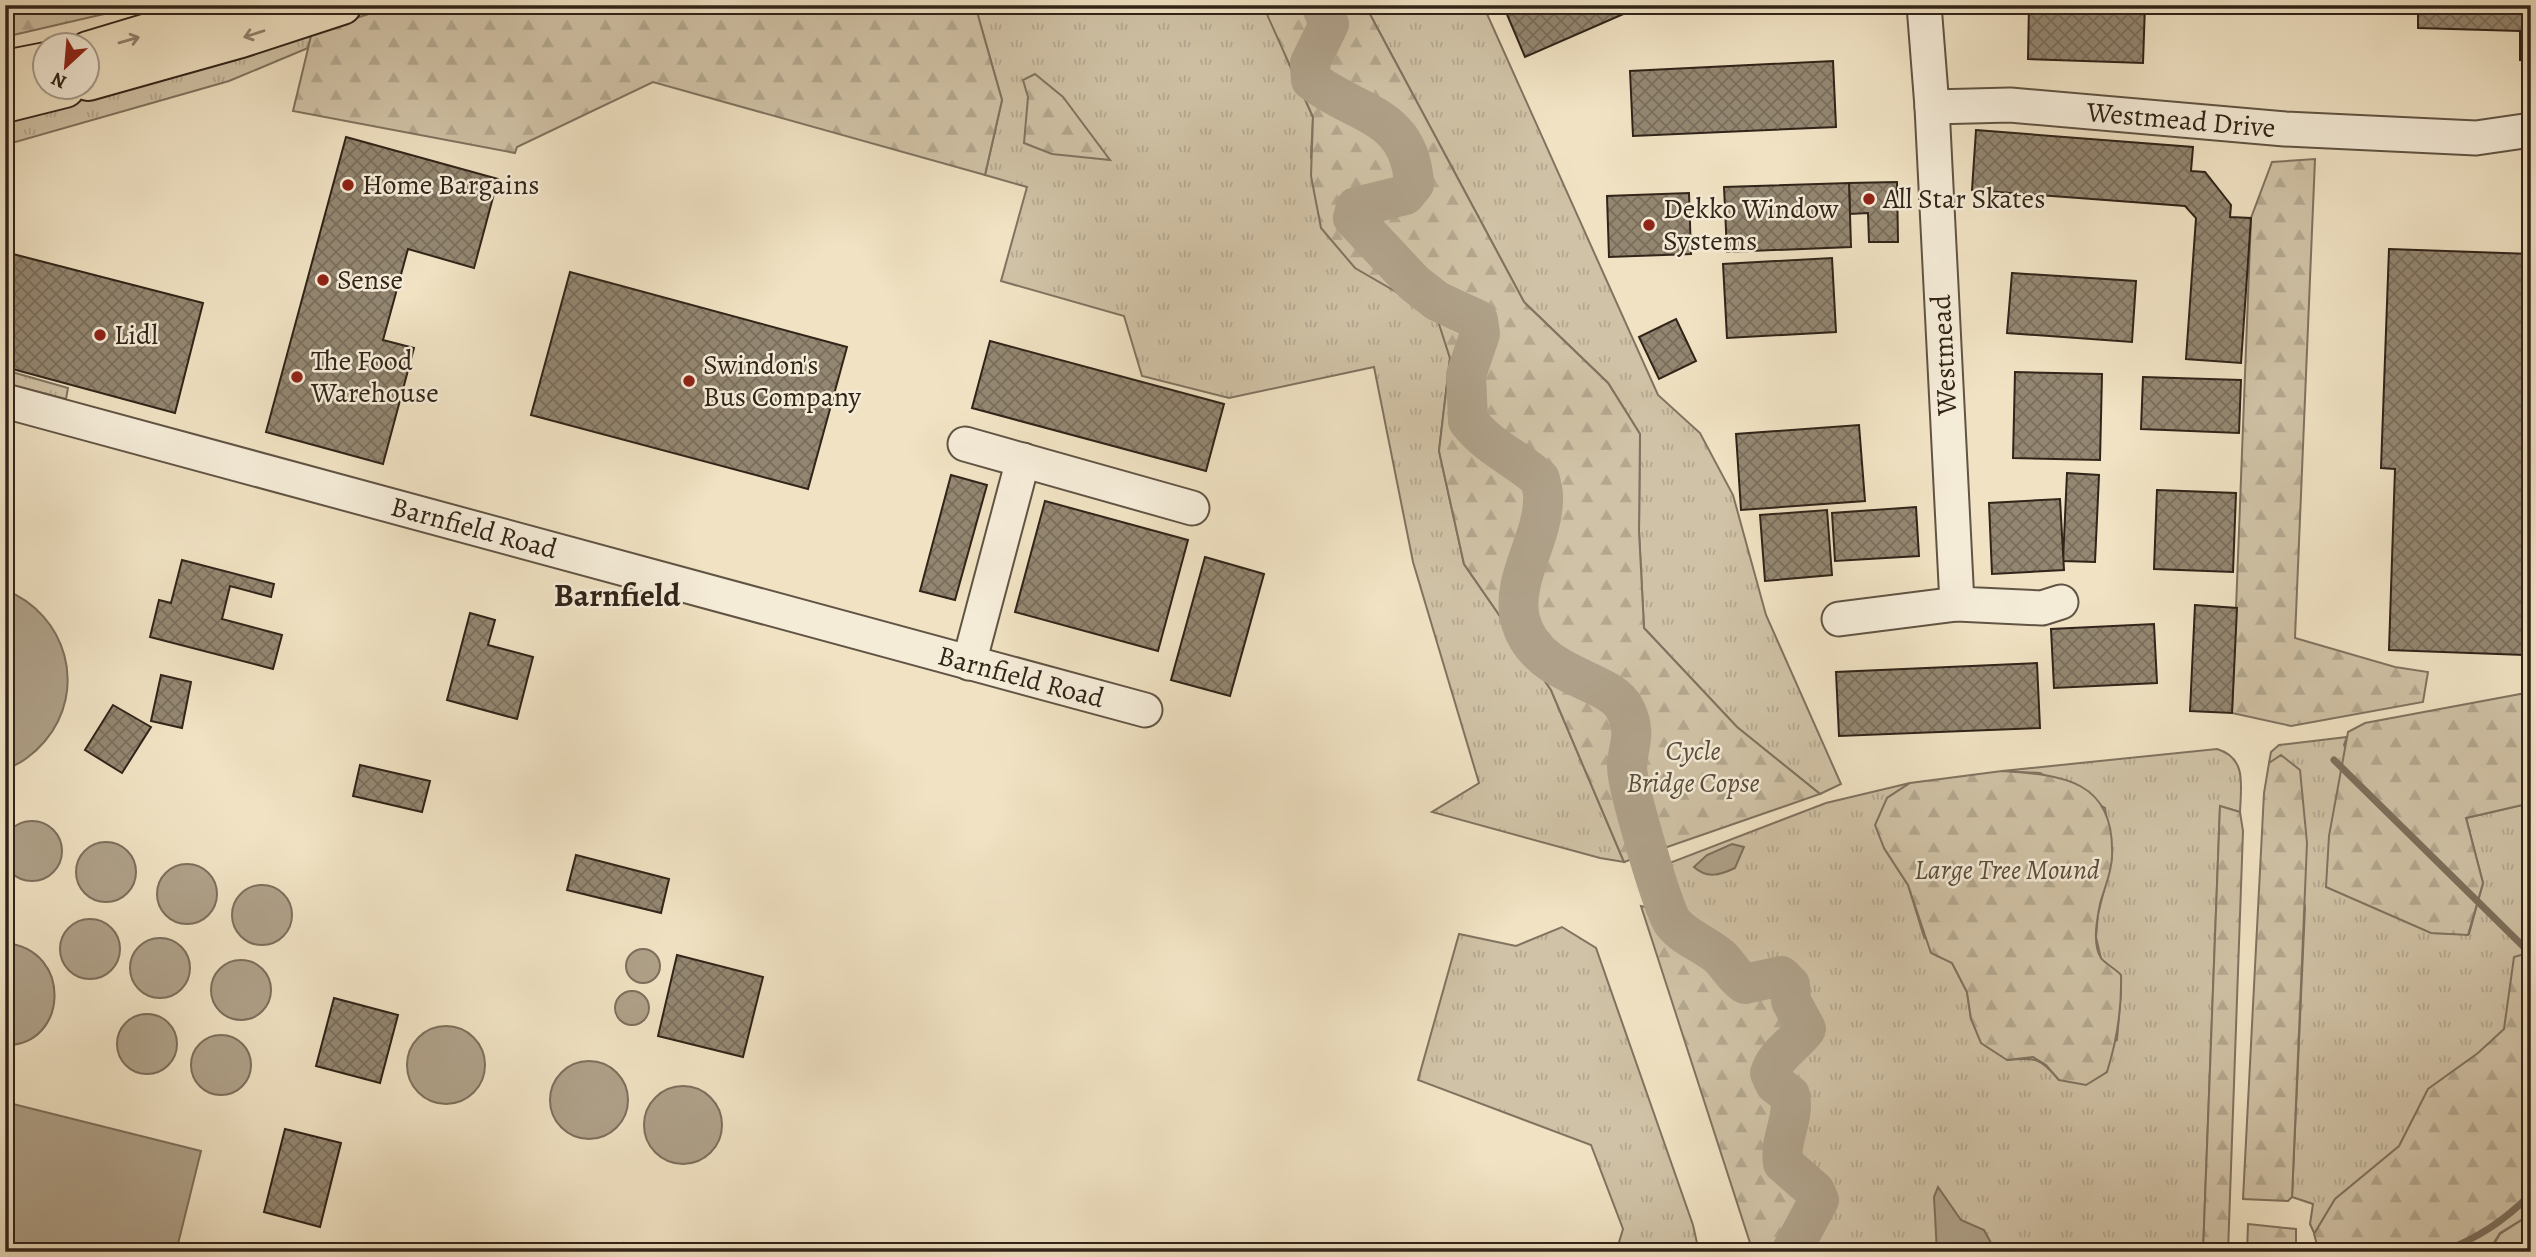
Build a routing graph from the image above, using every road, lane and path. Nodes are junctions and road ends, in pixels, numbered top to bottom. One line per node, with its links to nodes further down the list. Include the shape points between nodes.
1 (202, 5): 5 (street)
2 (241, 5): 5 (main road)
3 (342, 5): 9 (main road, one-way to 9)
4 (1924, 5): 12 (street)
5 (170, 28): 6 (main road, one-way to 5)
6 (102, 47)
7 (32, 65): 8 (main road)
8 (5, 71)
9 (102, 78)
10 (32, 96): 11 (main road)
11 (5, 103)
12 (1932, 107): 13 (street, Westmead Drive, via 2010,105 2286,129 2476,138); 19 (street, Westmead)
13 (2531, 131)
14 (5, 401): 21 (street, Barnfield Road)
15 (965, 444): 16 (street)
16 (1023, 460): 17 (street); 21 (street)
17 (1192, 508)
18 (2061, 602): 19 (street, via 2042,608)
19 (1957, 604): 20 (street)
20 (1839, 619)
21 (969, 663): 22 (street, Barnfield Road)
22 (1145, 710)

